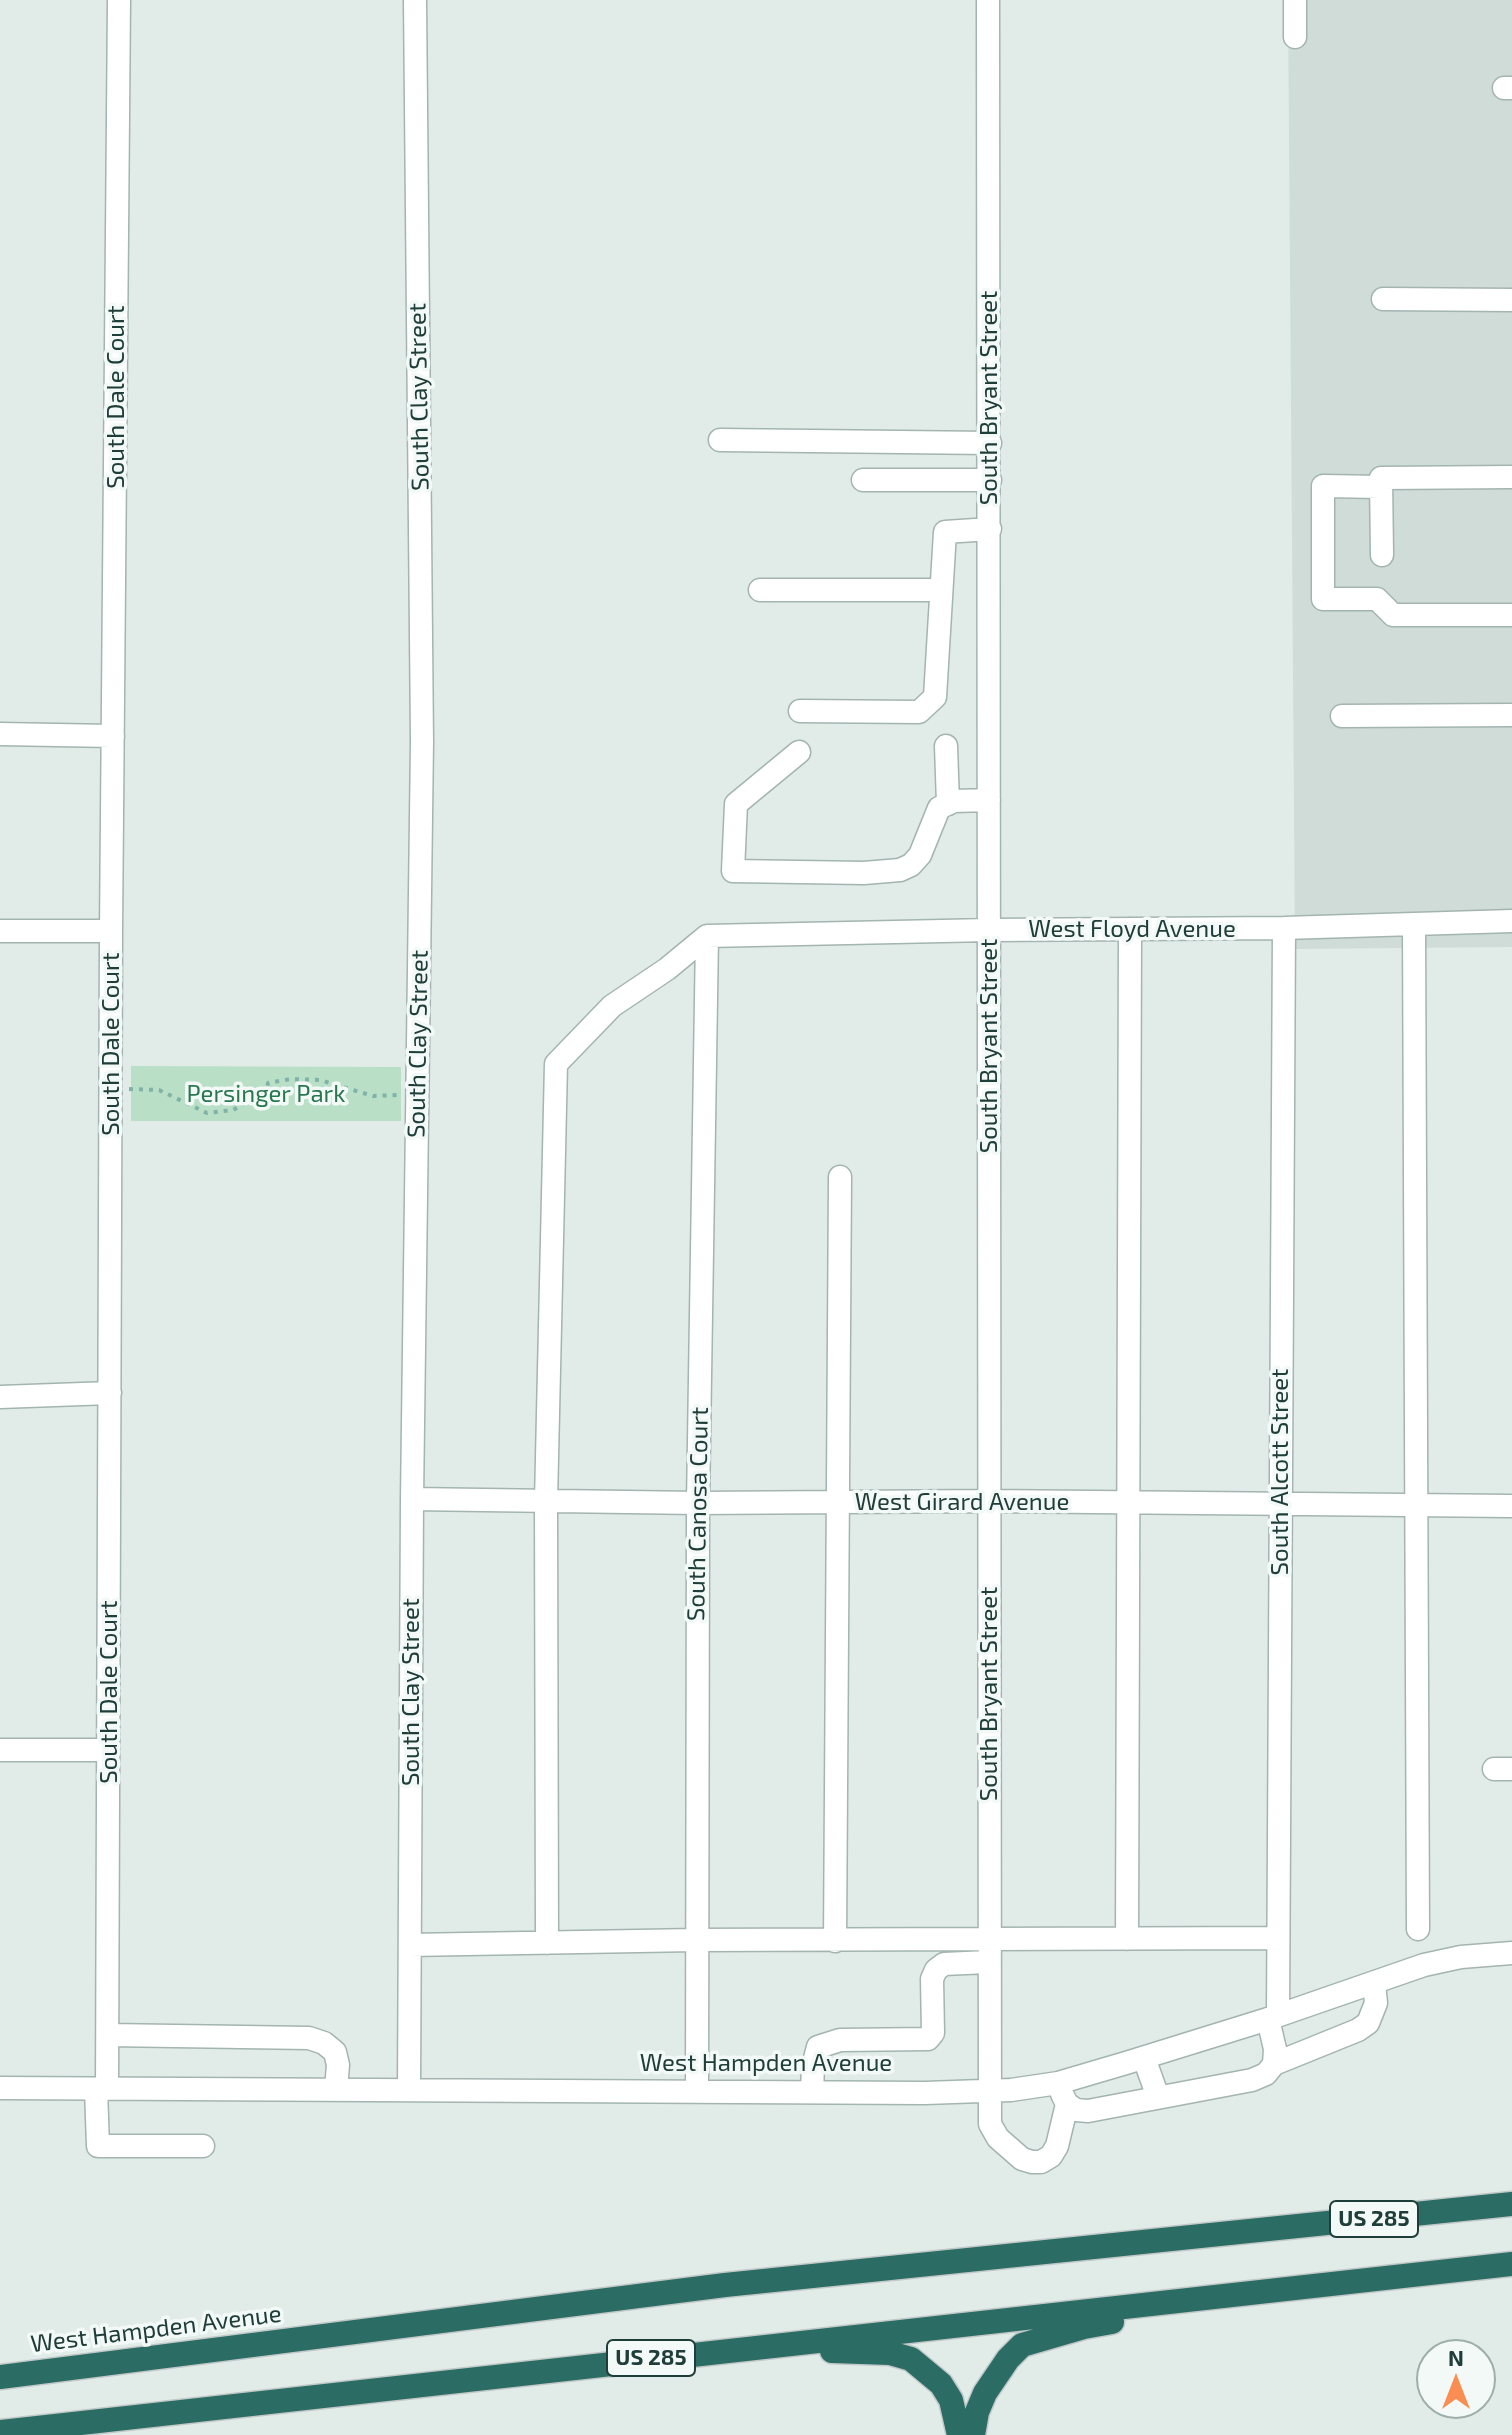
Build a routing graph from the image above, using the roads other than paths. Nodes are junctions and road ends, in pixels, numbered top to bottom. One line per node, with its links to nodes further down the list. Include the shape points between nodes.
1 (119, 0): 23 (street, South Dale Court)
2 (415, 0): 39 (street, South Clay Street, via 422,725)
3 (988, 0): 9 (street, South Bryant Street)
4 (1295, 0): 5 (street)
5 (1295, 37)
6 (1383, 299): 7 (street)
7 (1512, 300)
8 (720, 440): 9 (street)
9 (990, 443): 12 (street, South Bryant Street)
10 (1512, 477): 13 (street, via 1381,478)
11 (863, 480): 12 (street)
12 (990, 480): 14 (street, South Bryant Street)
13 (1381, 487): 15 (street); 18 (street, via 1323,486 1323,599 1377,599 1393,615)
14 (990, 529): 17 (street, via 945,532); 26 (street, South Bryant Street)
15 (1382, 555)
16 (760, 590): 17 (street)
17 (941, 590): 19 (street, via 935,697 919,712)
18 (1512, 615)
19 (800, 711)
20 (1512, 715): 21 (street)
21 (1342, 716)
22 (0, 734): 23 (street)
23 (113, 736): 34 (street, South Dale Court)
24 (946, 746): 27 (street)
25 (799, 752): 27 (street, via 736,804 733,871 900,870 920,855 939,808)
26 (989, 800): 27 (street); 32 (street, South Bryant Street)
27 (948, 804)
28 (1512, 921): 29 (street, West Floyd Avenue)
29 (1414, 924): 30 (street, West Floyd Avenue); 46 (street)
30 (1284, 928): 31 (street, West Floyd Avenue); 45 (street, South Alcott Street)
31 (1130, 929): 32 (street, West Floyd Avenue); 44 (street)
32 (989, 930): 35 (street, West Floyd Avenue); 41 (street, South Bryant Street)
33 (0, 931): 34 (street)
34 (111, 931): 37 (street, South Dale Court)
35 (707, 936): 40 (street, via 612,1006 556,1064); 43 (street, South Canosa Court)
36 (840, 1177): 42 (street)
37 (110, 1393): 38 (street); 49 (street, South Dale Court)
38 (0, 1397)
39 (412, 1499): 40 (street, West Girard Avenue); 57 (street, South Clay Street)
40 (546, 1501): 43 (street, West Girard Avenue); 56 (street)
41 (989, 1501): 42 (street, West Girard Avenue); 44 (street, West Girard Avenue); 58 (street, South Bryant Street)
42 (839, 1502): 43 (street, West Girard Avenue); 55 (street)
43 (698, 1503): 53 (street, South Canosa Court)
44 (1129, 1503): 45 (street, West Girard Avenue); 52 (street)
45 (1280, 1505): 46 (street, West Girard Avenue); 51 (street, South Alcott Street)
46 (1418, 1506): 47 (street, West Girard Avenue); 50 (street)
47 (1512, 1506)
48 (0, 1750): 49 (street)
49 (108, 1750): 63 (street, South Dale Court)
50 (1418, 1929)
51 (1278, 1938): 52 (street); 62 (street, South Alcott Street)
52 (1127, 1939): 58 (street)
53 (695, 1940): 55 (street); 56 (street); 71 (street, South Canosa Court)
54 (952, 1940): 55 (street); 58 (street); 60 (street)
55 (835, 1941)
56 (547, 1943): 57 (street)
57 (410, 1945): 70 (street, South Clay Street)
58 (988, 1951): 60 (street); 73 (street, South Bryant Street)
59 (1512, 1953): 61 (street, West Hampden Avenue, via 1443,1961)
60 (952, 1963): 72 (street, via 936,1970 932,1979 933,2033 928,2039 828,2042 815,2056)
61 (1374, 1983): 62 (street, West Hampden Avenue); 65 (street, via 1376,2003 1368,2023)
62 (1273, 2017): 64 (street, West Hampden Avenue); 65 (street, South Alcott Street)
63 (108, 2035): 68 (street, South Dale Court); 69 (street, via 309,2038 335,2052)
64 (1144, 2058): 66 (street, West Hampden Avenue); 74 (street)
65 (1274, 2064): 74 (street, via 1252,2080)
66 (1058, 2083): 73 (street, West Hampden Avenue); 75 (street)
67 (0, 2088): 68 (street, West Hampden Avenue)
68 (102, 2089): 69 (street, West Hampden Avenue); 76 (street, South Dale Court, via 98,2146)
69 (336, 2089): 70 (street, West Hampden Avenue)
70 (409, 2089): 71 (street, West Hampden Avenue)
71 (697, 2091): 72 (street, West Hampden Avenue)
72 (812, 2092): 73 (street, West Hampden Avenue)
73 (988, 2092): 75 (street, via 993,2132 1032,2162 1051,2156)
74 (1158, 2097): 75 (street, via 1088,2111)
75 (1067, 2104)
76 (203, 2146)
77 (1512, 2204): 81 (highway, West Hampden Avenue / US 285, via 725,2285)
78 (1512, 2264): 79 (highway, US 285)
79 (1303, 2287): 80 (highway, US 285); 84 (highway, via 1084,2327 1022,2345 985,2393)
80 (722, 2350): 82 (highway, US 285); 83 (highway, via 859,2351 911,2359 941,2384 951,2400)
81 (0, 2375)
82 (0, 2432)
83 (959, 2435)
84 (973, 2435)

